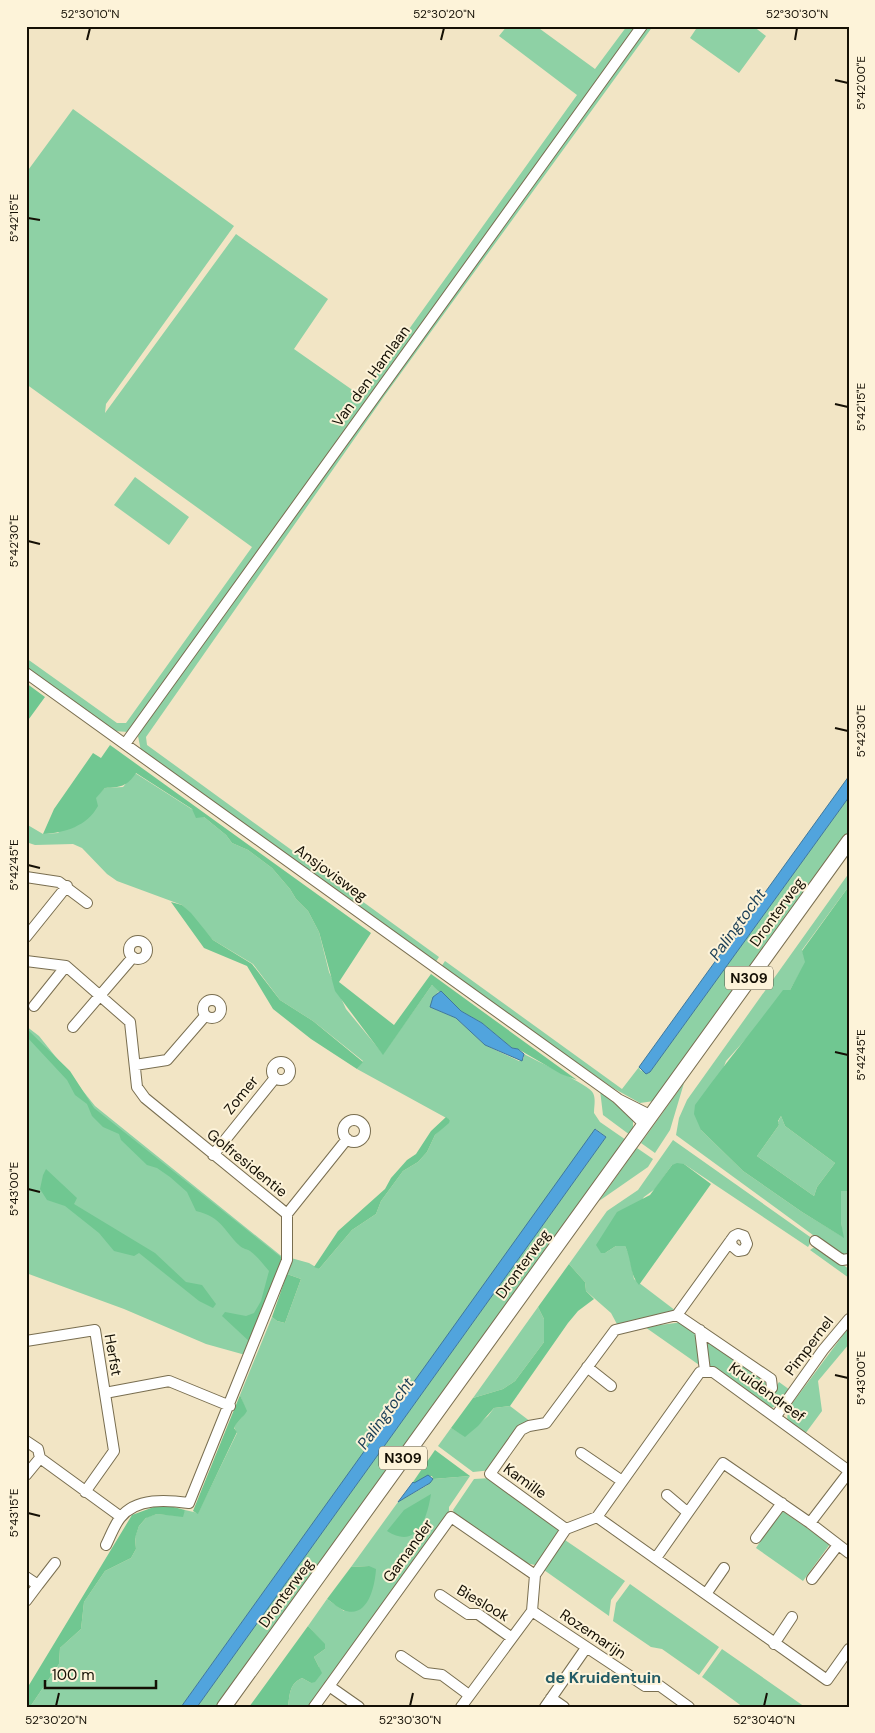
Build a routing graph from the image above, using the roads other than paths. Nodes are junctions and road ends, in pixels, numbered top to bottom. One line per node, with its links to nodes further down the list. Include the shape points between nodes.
1 (642, 26): 3 (street, Van den Hamlaan)
2 (26, 673): 3 (street, Ansjovisweg)
3 (125, 744): 18 (street, Ansjovisweg)
4 (849, 841): 18 (main road, Dronterweg / N309)
5 (26, 877): 6 (street)
6 (67, 886): 7 (street); 8 (street)
7 (87, 903)
8 (26, 937)
9 (133, 957): 12 (street)
10 (26, 962): 11 (street)
11 (66, 966): 12 (street, Golfresidentie); 13 (street)
12 (99, 994): 15 (street); 16 (street, Golfresidentie, via 130,1022)
13 (34, 1006)
14 (205, 1016): 16 (street, via 167,1060)
15 (73, 1027)
16 (135, 1065): 20 (street, Golfresidentie, via 137,1087 145,1098)
17 (275, 1078): 20 (street, Zomer)
18 (647, 1120): 74 (main road, Dronterweg / N309)
19 (347, 1139): 21 (street)
20 (213, 1155): 21 (street, Golfresidentie)
21 (287, 1214): 34 (street, Golfresidentie, via 288,1260)
22 (731, 1240): 25 (street)
23 (815, 1241): 24 (street, via 842,1260)
24 (849, 1259)
25 (677, 1315): 27 (street); 29 (street, Kamille, via 615,1330)
26 (849, 1319): 35 (street, Pimpernel)
27 (700, 1330): 30 (street); 32 (street, via 772,1379)
28 (26, 1341): 33 (street, Herfst, via 95,1330)
29 (587, 1367): 31 (street); 49 (street, Kamille, via 546,1423 521,1430 490,1474)
30 (705, 1370): 35 (street, Kruidendreef, via 713,1372); 41 (street, Kruidendreef, via 693,1380)
31 (611, 1386)
32 (772, 1388)
33 (105, 1393): 34 (street, Herfst, via 169,1381); 42 (street, Herfst, via 114,1451)
34 (230, 1406): 46 (street, Golfresidentie, via 190,1504 167,1500 148,1502)
35 (776, 1416): 39 (street, Kruidendreef)
36 (26, 1441): 38 (street, via 38,1449)
37 (581, 1453): 41 (street)
38 (33, 1460): 40 (street); 42 (street)
39 (849, 1471): 48 (street)
40 (26, 1476)
41 (622, 1481): 47 (street, Kruidendreef)
42 (85, 1492): 46 (street)
43 (667, 1495): 45 (street)
44 (782, 1503): 45 (street, via 723,1463); 48 (street); 50 (street)
45 (687, 1512): 54 (street)
46 (121, 1517): 51 (street)
47 (597, 1517): 49 (street); 54 (street)
48 (810, 1523): 52 (street)
49 (566, 1530): 57 (street)
50 (756, 1538)
51 (106, 1545)
52 (838, 1545): 53 (street); 59 (street)
53 (849, 1553)
54 (656, 1558): 61 (street)
55 (55, 1563): 60 (street)
56 (724, 1568): 61 (street)
57 (535, 1575): 64 (street); 71 (street, Gamander, via 451,1517)
58 (26, 1577): 60 (street)
59 (812, 1579)
60 (38, 1585): 63 (street)
61 (706, 1594): 67 (street)
62 (440, 1595): 66 (street, Bieslook, via 468,1614 478,1614)
63 (26, 1601)
64 (532, 1611): 66 (street); 68 (street, Rozemarijn)
65 (792, 1617): 67 (street)
66 (512, 1638): 72 (street)
67 (774, 1644): 69 (street, via 827,1680)
68 (586, 1648): 73 (street); 79 (street, Rozemarijn, via 644,1686 660,1686)
69 (849, 1649)
70 (401, 1656): 72 (street, via 426,1673 442,1675)
71 (329, 1686): 75 (street, Gamander); 76 (street)
72 (469, 1695): 77 (street)
73 (548, 1702): 78 (street)
74 (224, 1707)
75 (314, 1707)
76 (359, 1707)
77 (461, 1707)
78 (564, 1707)
79 (689, 1707)

